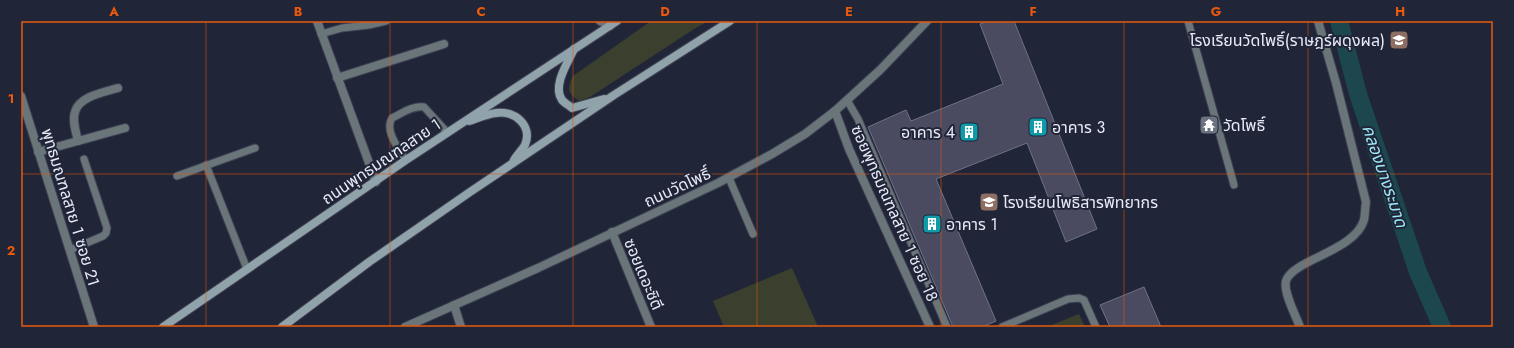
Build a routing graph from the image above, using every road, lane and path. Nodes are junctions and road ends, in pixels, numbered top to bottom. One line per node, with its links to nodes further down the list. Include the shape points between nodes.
1 (317, 21): 9 (street)
2 (386, 21): 9 (lane)
3 (600, 21): 8 (street)
4 (730, 21): 14 (main road)
5 (927, 21): 16 (street, ถนนวัดโพธิ์)
6 (1188, 21): 31 (lane)
7 (1318, 21): 47 (street, via 1366,202 1364,221 1355,234 1341,245 1298,268 1286,280 1286,289)
8 (613, 23): 11 (main road, ถนนพุทธมณฑลสาย 1)
9 (321, 34): 12 (street)
10 (444, 44): 12 (street)
11 (575, 49): 14 (main road, via 560,78 562,100 572,108); 18 (main road, ถนนพุทธมณฑลสาย 1)
12 (337, 78): 30 (street)
13 (118, 88): 21 (street, via 98,93 79,104 75,111 74,123)
14 (614, 95): 26 (main road)
15 (21, 96): 23 (street, พุทธมณฑลสาย 1 ซอย 21)
16 (847, 100): 17 (street, ถนนวัดโพธิ์); 44 (lane, via 858,119)
17 (836, 110): 29 (street, ถนนวัดโพธิ์, via 805,134); 43 (street, ซอยพุทธมณฑลสาย 1 ซอย 18, via 849,149)
18 (461, 123): 20 (main road, ถนนพุทธมณฑลสาย 1); 26 (main road, via 497,112 521,119 527,132 525,144)
19 (125, 128): 21 (street)
20 (447, 132): 25 (main road, ถนนพุทธมณฑลสาย 1); 25 (lane, via 424,107 413,108 392,118 389,126 391,135)
21 (78, 140): 23 (street)
22 (255, 148): 27 (lane)
23 (38, 152): 34 (street, พุทธมณฑลสาย 1 ซอย 21)
24 (84, 159): 34 (lane, via 107,228 103,236)
25 (406, 160): 30 (main road, ถนนพุทธมณฑลสาย 1)
26 (511, 164): 39 (main road, via 369,262)
27 (206, 165): 28 (lane); 35 (lane)
28 (177, 176)
29 (729, 178): 32 (street, ถนนวัดโพธิ์); 33 (lane)
30 (376, 182): 35 (main road, ถนนพุทธมณฑลสาย 1)
31 (1234, 185)
32 (612, 232): 36 (street, ถนนวัดโพธิ์); 42 (street, ซอยเดอะซิตี)
33 (753, 234)
34 (70, 250): 37 (street, พุทธมณฑลสาย 1 ซอย 21)
35 (247, 269): 38 (main road, ถนนพุทธมณฑลสาย 1)
36 (454, 305): 40 (street, ถนนวัดโพธิ์); 41 (street)
37 (94, 327)
38 (163, 327)
39 (282, 327)
40 (405, 327)
41 (461, 327)
42 (651, 327)
43 (930, 327)
44 (947, 327)
45 (1002, 327): 46 (lane, via 1074,298 1084,300)
46 (1096, 327)
47 (1300, 327)

